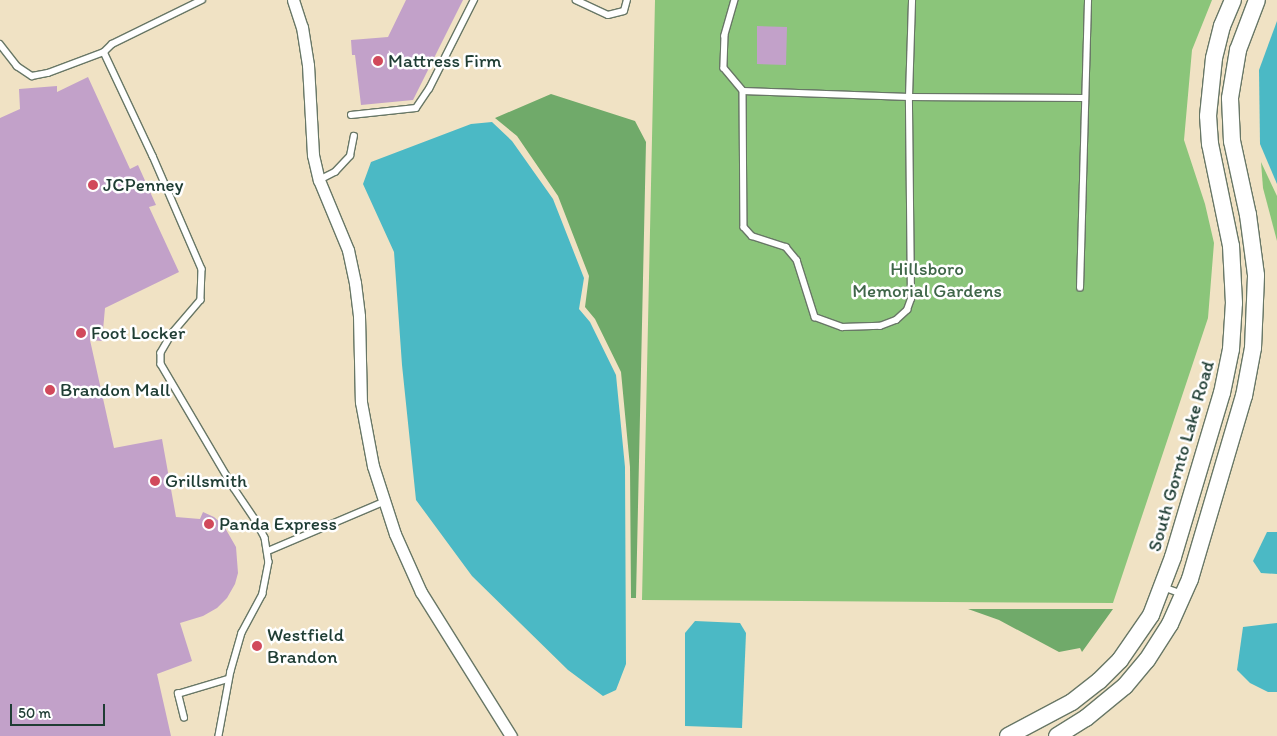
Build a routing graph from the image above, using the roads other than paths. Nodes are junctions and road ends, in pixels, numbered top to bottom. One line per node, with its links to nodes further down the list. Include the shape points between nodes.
1 (202, 0): 12 (lane, via 112,44)
2 (293, 0): 18 (street, via 302,27 308,65 313,155)
3 (474, 0): 16 (lane, via 416,108)
4 (576, 0): 5 (lane, via 608,14 624,11)
5 (627, 0)
6 (735, 0): 13 (lane, via 725,36 724,68)
7 (912, 0): 14 (lane)
8 (1088, 0): 15 (lane)
9 (1233, 0): 22 (street, South Gornto Lake Road, via 1214,58 1208,116 1210,144 1231,246 1234,303 1231,349 1222,394)
10 (1257, 0): 23 (street, via 1232,75 1230,120 1235,162 1253,245 1256,292 1253,348 1244,396)
11 (0, 44): 12 (lane, via 17,66 32,76)
12 (104, 52): 21 (lane, via 154,156 202,268 201,300 172,334 161,353 161,364 255,519)
13 (743, 91): 14 (lane); 14 (lane, via 744,227 752,236 786,247 797,260 815,317 842,327 880,326 896,320 908,310 911,299)
14 (910, 97): 15 (lane)
15 (1084, 98): 19 (lane)
16 (351, 116)
17 (354, 136): 18 (lane, via 350,156 335,172)
18 (319, 180): 20 (street, via 348,250 353,272 359,316 363,414 371,456)
19 (1080, 288)
20 (386, 501): 21 (lane); 27 (street, via 395,534 421,592)
21 (268, 551): 24 (lane, via 263,594 242,633)
22 (1163, 587): 23 (lane); 28 (street, South Gornto Lake Road, via 1137,638 1110,670 1072,702)
23 (1184, 595): 29 (street, via 1164,636 1137,673 1100,708)
24 (228, 679): 25 (lane, via 178,694); 26 (lane)
25 (184, 718)
26 (219, 736)
27 (510, 736)
28 (1008, 736)
29 (1057, 736)

